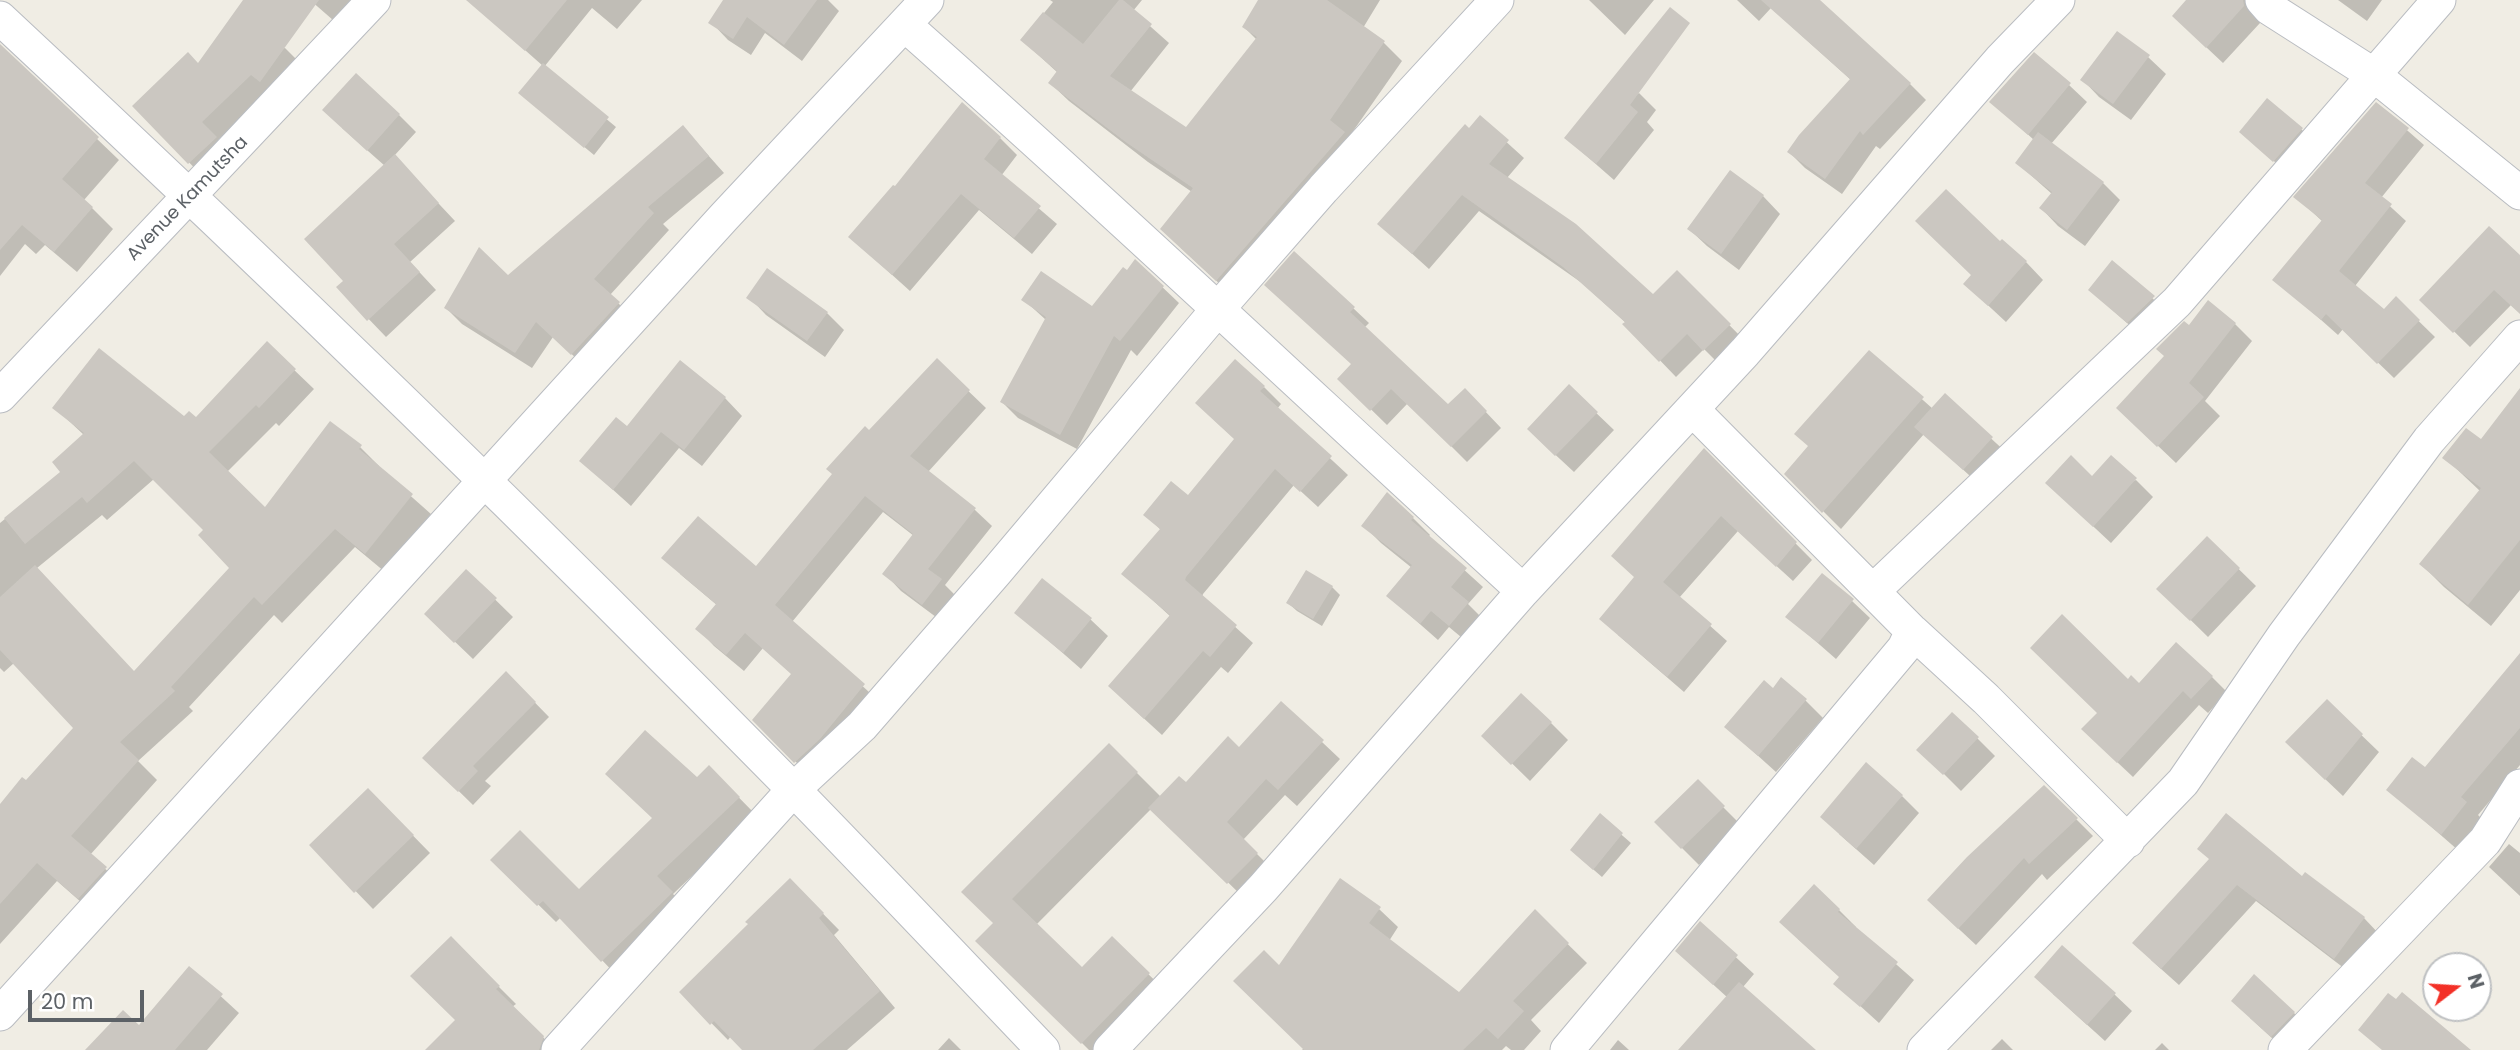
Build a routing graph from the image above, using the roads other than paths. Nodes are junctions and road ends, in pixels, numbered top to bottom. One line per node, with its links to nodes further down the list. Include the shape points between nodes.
1 (374, 0): 11 (street, Avenue Kamutsha)
2 (927, 0): 8 (street)
3 (1497, 0): 12 (street)
4 (2058, 0): 15 (street)
5 (2262, 0): 9 (street)
6 (2439, 0): 9 (street)
7 (0, 18): 11 (street)
8 (905, 25): 12 (street, via 1070,170); 16 (street)
9 (2374, 75): 10 (street); 18 (street, via 2177,302)
10 (2520, 193)
11 (191, 196): 14 (street, Avenue Kamutsha); 16 (street)
12 (1217, 310): 17 (street); 21 (street, via 862,726)
13 (2520, 337): 22 (street, via 2429,440 2284,635 2183,782)
14 (0, 396)
15 (1692, 409): 17 (street); 18 (street)
16 (484, 481): 21 (street); 23 (street)
17 (1523, 591): 26 (street, via 1263,888)
18 (1873, 591): 19 (street)
19 (1912, 631): 22 (street); 27 (street, via 1895,659)
20 (2520, 786): 29 (street, via 2486,841)
21 (793, 790): 24 (street); 25 (street)
22 (2127, 841): 28 (street)
23 (0, 1014)
24 (558, 1050)
25 (1043, 1050)
26 (1110, 1050)
27 (1567, 1050)
28 (1924, 1050)
29 (2285, 1050)

